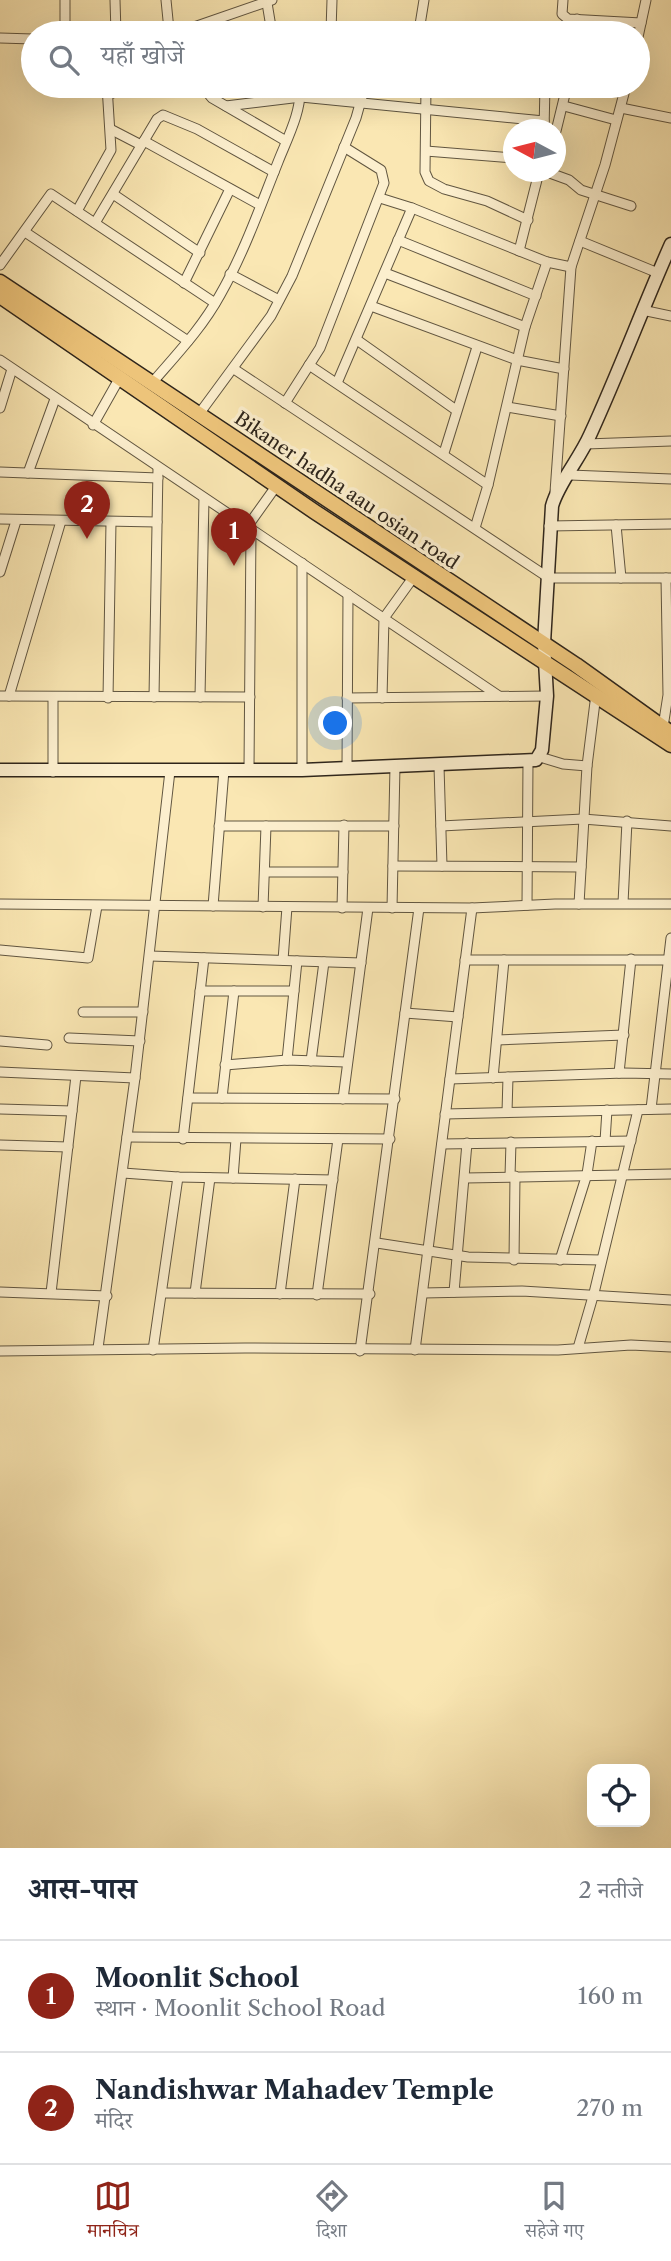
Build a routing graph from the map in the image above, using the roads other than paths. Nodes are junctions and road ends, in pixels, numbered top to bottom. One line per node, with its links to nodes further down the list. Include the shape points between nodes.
1 (65, 0): 12 (street)
2 (115, 0): 13 (street)
3 (166, 0): 14 (street)
4 (332, 0): 5 (street); 17 (street)
5 (341, 0)
6 (416, 0): 7 (street)
7 (424, 0): 18 (street)
8 (563, 0): 11 (street, via 564,17)
9 (646, 0): 20 (street)
10 (269, 1): 15 (street); 16 (street)
11 (576, 19): 19 (street)
12 (65, 21)
13 (116, 21)
14 (168, 21)
15 (214, 21)
16 (271, 21)
17 (331, 21)
18 (425, 21)
19 (608, 21)
20 (641, 21)
21 (0, 38): 22 (street)
22 (21, 39)
23 (108, 98): 43 (street)
24 (213, 98): 34 (street)
25 (293, 98): 34 (street)
26 (301, 98): 44 (street)
27 (316, 98): 33 (street)
28 (363, 98): 33 (street)
29 (425, 98): 36 (street)
30 (545, 98): 40 (street)
31 (565, 98): 35 (street)
32 (623, 98): 37 (street)
33 (362, 101): 36 (street); 46 (street)
34 (226, 106): 44 (street)
35 (564, 106): 41 (street); 42 (street)
36 (425, 107): 39 (street); 47 (street)
37 (621, 108): 38 (street); 42 (street)
38 (671, 118)
39 (504, 119)
40 (544, 119)
41 (559, 119)
42 (616, 120): 54 (street)
43 (112, 130): 45 (street); 59 (street, via 111,150)
44 (286, 141): 49 (street)
45 (143, 143): 49 (street, via 163,115 197,128); 52 (street); 53 (street)
46 (344, 147): 55 (street, via 381,170); 78 (street)
47 (426, 150): 48 (street); 60 (street, via 425,172 435,185)
48 (503, 157)
49 (274, 172): 56 (street)
50 (566, 181): 54 (street)
51 (537, 182): 60 (street)
52 (230, 189): 56 (street); 67 (street)
53 (113, 194): 61 (street); 67 (street)
54 (595, 194): 57 (street); 64 (street)
55 (380, 198): 58 (street); 89 (street)
56 (260, 205): 73 (street)
57 (631, 206)
58 (412, 208): 63 (street); 66 (street)
59 (77, 211): 61 (street); 62 (street, via 51,194)
60 (528, 220): 66 (street)
61 (95, 223): 75 (street)
62 (25, 232): 69 (street); 85 (street)
63 (398, 240): 72 (street); 77 (street)
64 (580, 241): 70 (street); 71 (street)
65 (671, 244): 71 (street)
66 (519, 251): 68 (street)
67 (200, 253): 75 (street)
68 (547, 262): 70 (street); 77 (street)
69 (0, 265)
70 (571, 267): 92 (street)
71 (658, 272): 81 (street)
72 (385, 273): 80 (street); 83 (street)
73 (230, 274): 78 (street); 79 (street)
74 (0, 282): 94 (main road, Bikaner hadha aau osian road)
75 (184, 282): 79 (street)
76 (0, 296): 93 (main road, Bikaner hadha aau osian road)
77 (536, 296): 83 (street)
78 (279, 300): 91 (street)
79 (215, 303): 85 (street)
80 (371, 306): 84 (street); 86 (street)
81 (642, 310): 82 (street); 105 (street)
82 (671, 316)
83 (524, 327): 88 (street)
84 (357, 340): 95 (street); 100 (street)
85 (188, 341): 94 (street)
86 (477, 347): 88 (street); 100 (street)
87 (0, 360): 90 (street)
88 (517, 360): 92 (street); 98 (street)
89 (309, 365): 95 (street); 97 (street)
90 (12, 369): 96 (street); 99 (street)
91 (234, 369): 97 (street); 101 (street)
92 (564, 369): 102 (street)
93 (119, 379): 103 (street); 112 (main road, Bikaner hadha aau osian road)
94 (152, 383): 101 (main road, Bikaner hadha aau osian road)
95 (337, 383): 106 (street)
96 (54, 399): 103 (street); 108 (street)
97 (285, 402): 125 (street)
98 (507, 407): 102 (street); 113 (street)
99 (0, 408)
100 (456, 410): 106 (street)
101 (199, 414): 135 (main road, Bikaner hadha aau osian road)
102 (561, 416): 114 (street)
103 (93, 425): 109 (street)
104 (671, 441): 105 (street)
105 (586, 444): 110 (street)
106 (444, 453): 113 (street)
107 (0, 472): 108 (street)
108 (28, 473): 109 (street)
109 (158, 473): 115 (street); 120 (street)
110 (570, 475): 111 (street); 114 (street)
111 (671, 479)
112 (277, 485): 124 (street); 128 (main road, Bikaner hadha aau osian road)
113 (488, 485): 125 (street)
114 (555, 493): 123 (street)
115 (204, 498): 124 (street); 144 (street)
116 (0, 519): 117 (street)
117 (16, 520): 118 (street); 127 (street)
118 (61, 521): 119 (street); 139 (street)
119 (111, 522): 120 (street); 146 (street)
120 (157, 522): 143 (street)
121 (671, 524): 122 (street)
122 (616, 525): 123 (street); 130 (street)
123 (549, 526): 129 (street)
124 (249, 528): 126 (street); 145 (street)
125 (475, 528): 129 (street)
126 (302, 563): 132 (street); 156 (street)
127 (0, 572)
128 (415, 575): 133 (street); 136 (main road, Bikaner hadha aau osian road)
129 (549, 578): 130 (street); 135 (street)
130 (621, 578): 131 (street)
131 (668, 578): 134 (street)
132 (348, 594): 133 (street); 147 (street)
133 (384, 618): 140 (street); 148 (street)
134 (669, 636): 138 (street)
135 (544, 643): 136 (street); 149 (main road, Bikaner hadha aau osian road)
136 (545, 661): 137 (main road, Bikaner hadha aau osian road); 141 (street)
137 (596, 694): 149 (main road, Bikaner hadha aau osian road); 151 (street)
138 (669, 695): 149 (street)
139 (4, 696): 142 (street)
140 (499, 696): 141 (street); 148 (street)
141 (547, 696): 150 (street)
142 (53, 697): 146 (street); 160 (street)
143 (154, 697): 144 (street); 146 (street)
144 (200, 697): 145 (street)
145 (250, 697): 155 (street)
146 (108, 698)
147 (347, 698): 148 (street); 154 (street)
148 (382, 698)
149 (668, 739)
150 (534, 760): 151 (street); 153 (street); 162 (street)
151 (587, 765): 161 (street)
152 (395, 766): 153 (street); 154 (street); 167 (street)
153 (439, 766): 168 (street)
154 (347, 767): 156 (street)
155 (249, 769): 156 (street); 158 (street)
156 (302, 769)
157 (0, 770): 160 (street)
158 (224, 770): 159 (street); 165 (street)
159 (170, 771): 160 (street); 182 (street)
160 (53, 772)
161 (583, 819): 162 (street); 163 (street); 173 (street)
162 (528, 820): 168 (street); 172 (street)
163 (627, 821): 169 (street); 176 (street)
164 (344, 825): 166 (street); 167 (street); 175 (street)
165 (219, 826): 166 (street); 183 (street)
166 (266, 826): 174 (street)
167 (394, 826): 170 (street)
168 (441, 826): 171 (street)
169 (671, 826)
170 (393, 866): 171 (street); 188 (street)
171 (442, 866): 172 (street)
172 (527, 867): 173 (street); 180 (street)
173 (580, 867): 178 (street)
174 (265, 872): 175 (street); 184 (street)
175 (343, 872): 186 (street)
176 (623, 903): 178 (street); 179 (street)
177 (0, 904): 181 (street)
178 (579, 904): 180 (street)
179 (671, 904)
180 (527, 905): 190 (street)
181 (97, 906): 182 (street); 192 (street, via 88,958)
182 (156, 906): 183 (street); 193 (street)
183 (212, 906): 184 (street)
184 (263, 907): 185 (street)
185 (287, 907): 186 (street); 196 (street)
186 (342, 908): 187 (street)
187 (368, 908): 188 (street); 202 (street)
188 (391, 908): 189 (street)
189 (419, 908): 190 (street); 208 (street)
190 (472, 908): 197 (street)
191 (671, 939): 199 (street)
192 (0, 950)
193 (150, 956): 194 (street); 207 (street)
194 (204, 958): 196 (street); 204 (street)
195 (631, 959): 198 (street); 199 (street); 210 (street)
196 (283, 960): 200 (street)
197 (465, 960): 198 (street); 209 (street)
198 (503, 960): 212 (street)
199 (670, 960): 222 (street)
200 (298, 961): 201 (street); 205 (street)
201 (324, 962): 202 (street); 217 (street)
202 (361, 963): 218 (street)
203 (234, 991): 204 (street); 205 (street); 219 (street)
204 (200, 992): 229 (street)
205 (294, 992): 216 (street)
206 (82, 1012): 207 (street)
207 (143, 1012): 214 (street)
208 (405, 1013): 209 (street); 232 (street)
209 (458, 1017): 228 (street)
210 (624, 1035): 212 (street); 221 (street)
211 (69, 1038): 214 (street)
212 (497, 1040): 226 (street)
213 (0, 1041): 215 (street)
214 (140, 1041): 227 (street)
215 (47, 1045)
216 (287, 1060): 217 (street); 219 (street)
217 (311, 1061): 218 (street)
218 (346, 1062): 231 (street)
219 (225, 1065): 230 (street)
220 (0, 1072): 224 (street)
221 (619, 1073): 222 (street); 225 (street)
222 (654, 1073): 223 (street); 234 (street)
223 (671, 1074)
224 (76, 1076): 227 (street); 238 (street)
225 (508, 1077): 226 (street); 239 (street)
226 (494, 1078): 228 (street)
227 (135, 1079): 241 (street)
228 (450, 1079): 240 (street)
229 (188, 1098): 230 (street); 242 (street)
230 (222, 1098): 231 (street)
231 (343, 1099): 232 (street)
232 (395, 1099): 245 (street)
233 (0, 1109): 238 (street)
234 (651, 1109): 235 (street); 237 (street)
235 (671, 1109)
236 (607, 1110): 237 (street); 239 (street); 247 (street)
237 (638, 1110): 248 (street)
238 (72, 1111): 253 (street)
239 (507, 1112): 240 (street)
240 (445, 1114): 251 (street)
241 (128, 1137): 242 (street); 254 (street)
242 (183, 1139): 243 (street)
243 (236, 1139): 244 (street); 261 (street)
244 (338, 1139): 245 (street); 264 (street)
245 (390, 1139): 265 (street)
246 (593, 1141): 247 (street); 249 (street); 256 (street)
247 (605, 1141): 248 (street)
248 (631, 1141): 255 (street)
249 (511, 1142): 250 (street); 258 (street)
250 (467, 1143): 251 (street); 262 (street)
251 (442, 1144): 266 (street)
252 (0, 1146): 253 (street)
253 (68, 1147): 273 (street)
254 (123, 1172): 259 (street); 281 (street)
255 (622, 1173): 256 (street); 257 (street); 270 (street)
256 (587, 1174): 258 (street); 269 (street)
257 (671, 1174)
258 (513, 1176): 262 (street); 268 (street)
259 (178, 1177): 260 (street); 274 (street)
260 (210, 1178): 261 (street); 275 (street)
261 (233, 1178): 263 (street)
262 (465, 1178): 267 (street)
263 (295, 1179): 264 (street); 278 (street)
264 (333, 1180): 280 (street)
265 (377, 1242): 266 (street); 279 (street)
266 (428, 1248): 267 (street); 276 (street)
267 (458, 1255): 268 (street); 272 (street)
268 (514, 1260): 269 (street)
269 (560, 1260): 270 (street)
270 (601, 1260): 277 (street)
271 (0, 1292): 273 (street)
272 (454, 1292): 276 (street); 277 (street)
273 (51, 1293): 281 (street)
274 (162, 1293): 275 (street); 286 (street)
275 (195, 1293): 278 (street)
276 (423, 1293): 287 (street)
277 (594, 1293): 282 (street); 283 (street)
278 (280, 1294): 280 (street)
279 (370, 1294): 280 (street); 289 (street)
280 (317, 1295)
281 (107, 1296): 285 (street)
282 (671, 1300)
283 (580, 1343): 284 (street); 287 (street)
284 (671, 1347)
285 (98, 1349): 286 (street); 288 (street)
286 (153, 1350): 289 (street)
287 (415, 1350): 289 (street)
288 (0, 1351)
289 (360, 1351)

